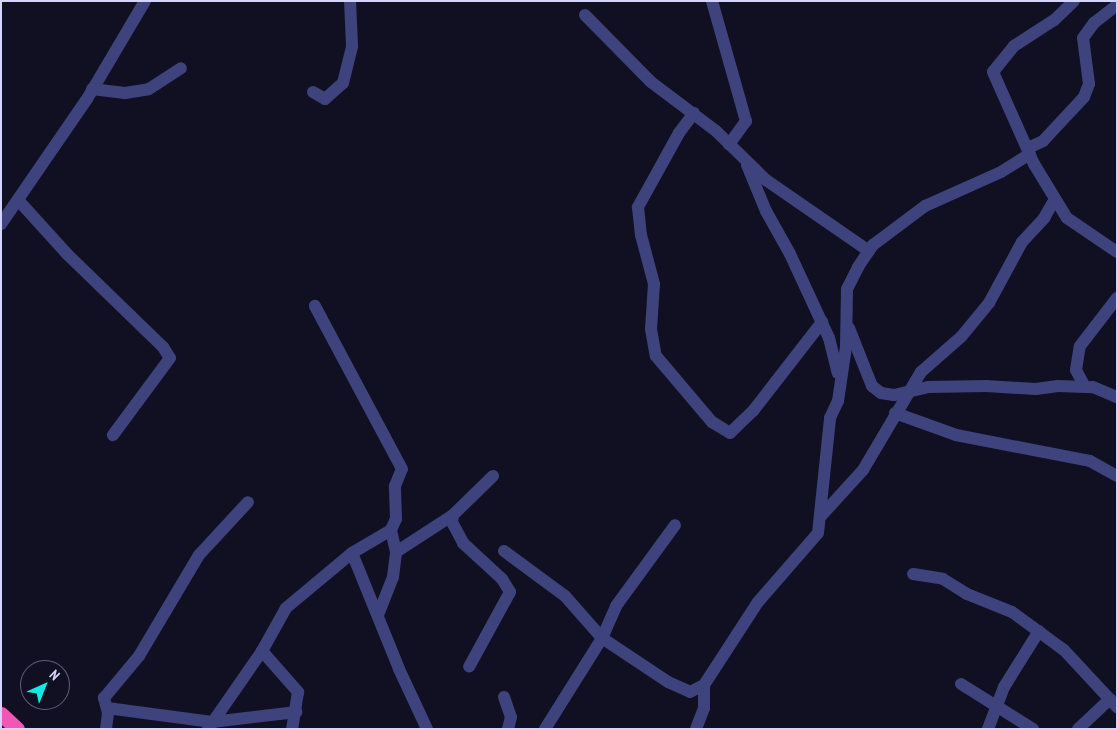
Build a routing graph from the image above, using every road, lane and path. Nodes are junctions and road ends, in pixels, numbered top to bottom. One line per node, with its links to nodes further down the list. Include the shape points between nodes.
1 (145, 1): 8 (street)
2 (350, 1): 9 (street, via 352,46 344,83 325,98)
3 (712, 1): 11 (street, via 746,121)
4 (1074, 1): 12 (street, via 1054,20 1014,46 994,70)
5 (1117, 6): 12 (street, via 1094,23 1083,38 1089,84 1084,97 1043,141)
6 (585, 15): 10 (street, via 655,85)
7 (181, 68): 8 (street, via 149,89 125,93)
8 (92, 89): 15 (street)
9 (313, 92)
10 (694, 113): 11 (street); 21 (street, via 679,133 638,207 641,236 654,284 651,329 656,356 712,422 730,433 753,411)
11 (729, 144): 13 (street)
12 (1029, 151): 14 (street); 17 (street, via 1001,172 925,206)
13 (744, 158): 17 (street, via 784,195); 21 (street, via 766,211)
14 (1055, 199): 18 (street, via 1071,223); 25 (street, via 1044,218 1022,242 984,310 961,338 921,372)
15 (19, 201): 16 (street); 28 (street, via 67,254 163,347 170,358)
16 (1, 224)
17 (869, 250): 22 (street, via 848,285)
18 (1117, 252)
19 (1117, 298): 23 (street, via 1080,346 1076,370)
20 (314, 306): 35 (street, via 402,469 395,486 396,519)
21 (822, 322): 24 (street, via 834,352)
22 (847, 324): 24 (street); 25 (street, via 875,389 890,395)
23 (1085, 387): 25 (street, via 928,387); 26 (street, via 1105,390)
24 (840, 390): 33 (street, via 830,418)
25 (907, 392): 27 (street)
26 (1117, 397)
27 (895, 413): 30 (street, via 956,436 1090,461); 33 (street, via 863,470)
28 (113, 435)
29 (493, 476): 32 (street)
30 (1117, 476)
31 (248, 502): 50 (street, via 199,555 139,656 104,698)
32 (453, 515): 37 (street); 44 (street, via 452,522 463,543 502,579 510,592)
33 (821, 516): 46 (street, via 817,535 758,602)
34 (675, 525): 42 (street, via 627,588)
35 (390, 530): 37 (street); 38 (street)
36 (504, 551): 42 (street, via 565,596)
37 (396, 552): 40 (street, via 391,588)
38 (352, 553): 40 (street); 43 (street, via 286,608)
39 (913, 574): 41 (street, via 943,579 967,594 1012,612)
40 (378, 615): 57 (street, via 398,669)
41 (1040, 631): 48 (street, via 1064,650); 49 (street, via 1010,676)
42 (602, 638): 46 (street, via 677,688 690,692); 59 (street)
43 (262, 651): 51 (street, via 298,692); 53 (street)
44 (470, 667)
45 (961, 684): 49 (street)
46 (704, 685): 60 (street, via 704,708)
47 (504, 697): 58 (street, via 511,717)
48 (1113, 703): 63 (street)
49 (996, 706): 61 (street); 62 (street)
50 (107, 708): 53 (street); 55 (street)
51 (296, 712): 53 (street); 56 (street)
52 (1, 714): 54 (highway)
53 (210, 725)
54 (17, 729)
55 (106, 729)
56 (292, 729)
57 (427, 729)
58 (508, 729)
59 (545, 729)
60 (696, 729)
61 (988, 729)
62 (1033, 729)
63 (1078, 729)

